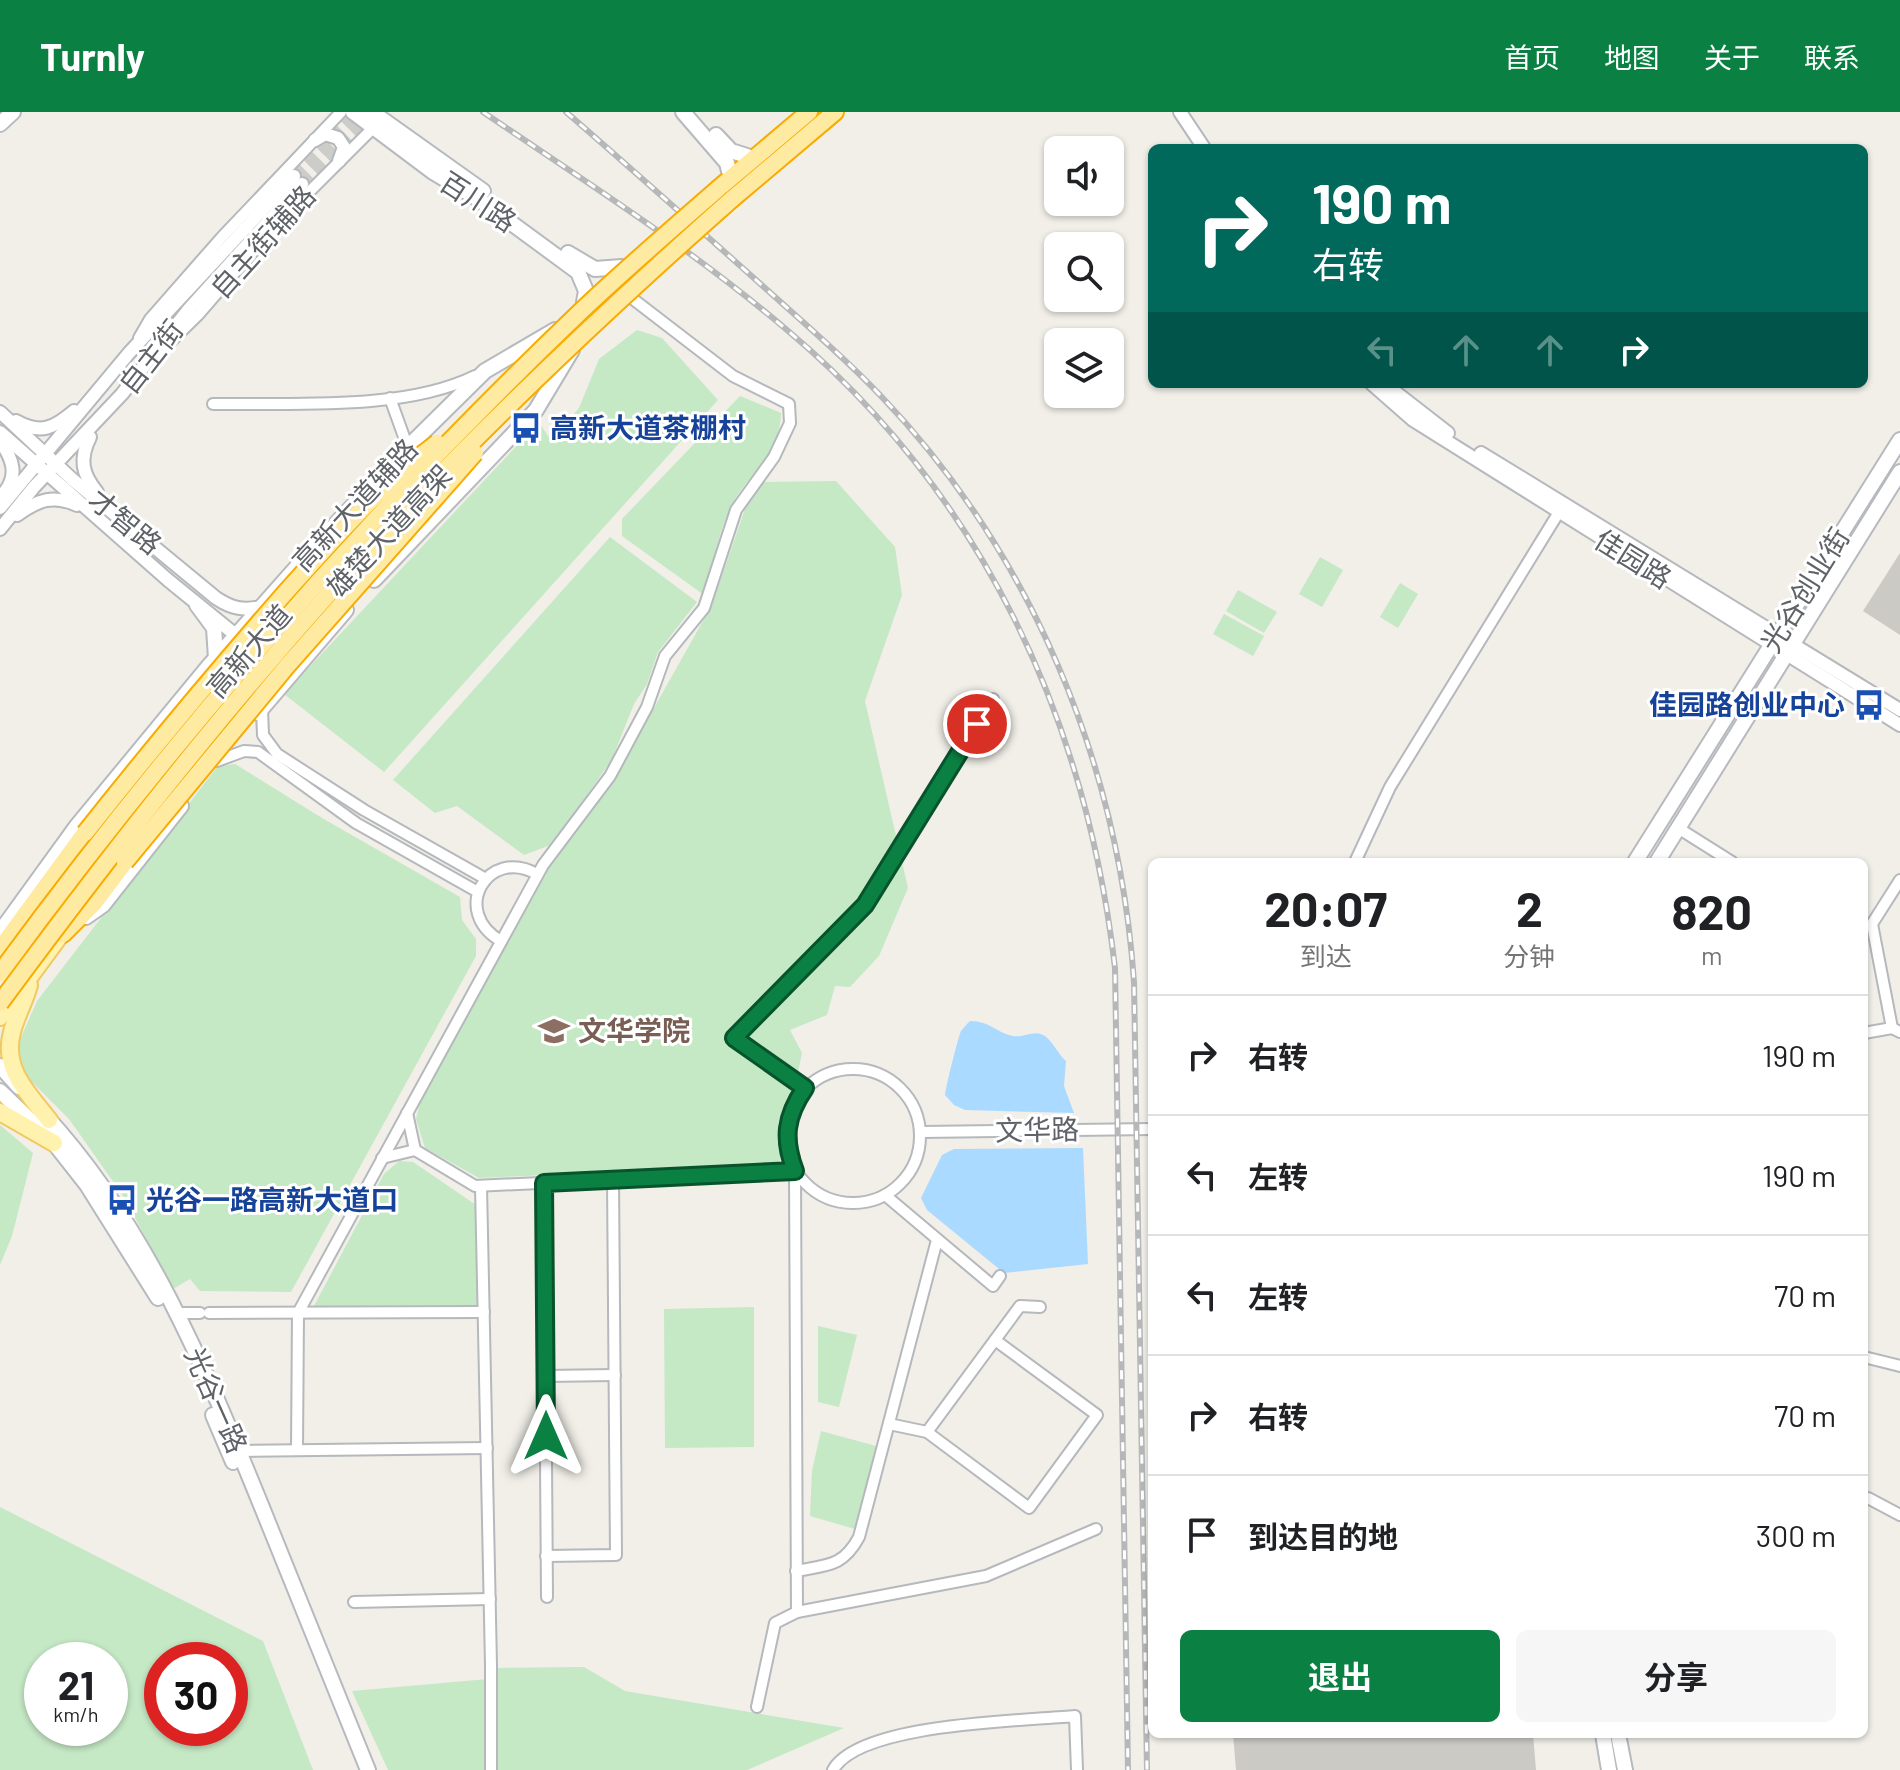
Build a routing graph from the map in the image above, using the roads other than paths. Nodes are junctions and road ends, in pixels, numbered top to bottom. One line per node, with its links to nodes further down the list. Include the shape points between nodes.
1 (13, 112): 13 (main road)
2 (341, 112): 14 (street, 自主街辅路)
3 (353, 112): 12 (main road, 百川路)
4 (683, 112): 19 (main road)
5 (694, 112): 17 (main road, via 731,151)
6 (800, 112): 17 (main road)
7 (809, 112): 37 (highway, 雄楚大道高架, bridge, via 581,311)
8 (835, 112): 29 (highway, 雄楚大道高架, bridge)
9 (842, 112): 21 (main road)
10 (1170, 112): 15 (street)
11 (1180, 112): 16 (street)
12 (376, 120): 18 (street, 自主街辅路); 22 (main road, 百川路, via 586,265 606,271); 25 (main road, 百川路, via 578,272 586,291)
13 (0, 124)
14 (315, 140): 18 (street, via 325,134 338,138 344,147); 28 (street, 自主街辅路, via 150,319)
15 (1192, 144)
16 (1201, 144)
17 (747, 156): 19 (main road)
18 (339, 161): 30 (street, 自主街辅路)
19 (729, 171): 20 (main road)
20 (713, 184)
21 (733, 205)
22 (626, 264): 25 (main road, 高新大道)
23 (648, 280): 24 (main road, 高新大道)
24 (629, 296): 27 (main road, 高新大道); 72 (street, via 733,376 789,404 790,423 774,457 736,510 710,596 665,656 647,707 610,776)
25 (584, 302): 26 (main road, 高新大道)
26 (555, 330): 31 (main road, 高新大道辅路); 58 (main road, 高新大道, via 350,536)
27 (572, 350): 55 (main road, via 536,410); 61 (main road, 高新大道, via 410,513)
28 (129, 353): 30 (street, 自主街, via 298,180); 34 (street, 自主街)
29 (553, 363): 80 (highway, bridge, via 287,666 95,902); 86 (highway, 雄楚大道高架, bridge, via 406,510 274,656 120,843)
30 (145, 366): 39 (street, 自主街)
31 (485, 371): 35 (street, via 454,387); 43 (main road, 高新大道辅路)
32 (1377, 388): 51 (street, 佳园路, via 1413,420)
33 (1390, 388): 57 (street, 佳园路, via 1444,431)
34 (97, 390): 38 (street, via 48,429 27,427); 44 (street, 自主街)
35 (390, 398): 36 (street); 43 (street)
36 (213, 404)
37 (480, 410): 82 (highway, bridge, via 422,454 322,553 199,692); 84 (highway, 雄楚大道高架, bridge, via 241,669 125,808)
38 (1, 412): 44 (street, 才智路)
39 (98, 421): 45 (street, 自主街); 50 (street, via 84,448 83,471)
40 (0, 432): 44 (street, 才智路)
41 (1900, 440): 57 (main road, 光谷创业街)
42 (0, 441): 47 (street, via 12,458 13,472)
43 (408, 448): 54 (main road, 高新大道辅路)
44 (41, 459): 45 (street, 才智路); 48 (street, 自主街)
45 (52, 469): 49 (street, 才智路); 50 (street, 才智路); 52 (street, 自主街)
46 (1900, 472): 59 (main road, 光谷创业街)
47 (0, 498)
48 (0, 508)
49 (85, 508): 52 (street, via 42,499); 53 (street, 才智路)
50 (112, 510): 54 (street, 才智路, via 223,603 247,610)
51 (1559, 512): 57 (street, 佳园路); 68 (street, via 1390,787)
52 (2, 526)
53 (197, 605): 56 (street, 才智路); 60 (main road, via 214,628)
54 (261, 607): 56 (main road, 高新大道辅路)
55 (347, 610): 61 (main road); 63 (main road)
56 (236, 635): 58 (street, 才智路); 60 (main road, 高新大道辅路)
57 (1774, 639): 59 (street, 佳园路); 69 (main road, 光谷创业街)
58 (251, 648): 78 (main road, 高新大道)
59 (1791, 650): 64 (street, 佳园路); 65 (street, 佳园路); 67 (main road, 光谷创业街)
60 (216, 658): 79 (main road, 高新大道辅路, via 76,827)
61 (279, 659): 76 (main road, 高新大道)
62 (993, 699): 91 (street, via 865,905 734,1038)
63 (263, 708): 66 (main road); 73 (street, via 263,735 277,754)
64 (1900, 710)
65 (1900, 725)
66 (217, 761): 75 (street, via 258,752 356,823); 80 (main road, via 103,905)
67 (1678, 828): 70 (main road, 光谷创业街); 71 (street)
68 (1357, 858)
69 (1637, 858)
70 (1659, 858)
71 (1726, 858)
72 (537, 874): 73 (street, via 510,867); 81 (street)
73 (486, 879): 75 (street)
74 (1900, 880): 77 (street)
75 (478, 892): 81 (street, via 479,920)
76 (87, 895): 78 (main road, via 63,925 44,928); 80 (main road, 高新大道)
77 (1896, 895): 88 (street, via 1872,924)
78 (42, 910): 83 (main road, 高新大道)
79 (0, 932)
80 (63, 934): 85 (main road, 高新大道)
81 (501, 941): 94 (street)
82 (0, 949)
83 (0, 965)
84 (0, 973)
85 (31, 976): 87 (main road, 高新大道); 95 (main road, via 12,1032 11,1063)
86 (0, 1003)
87 (0, 1017)
88 (1896, 1030): 89 (street)
89 (1868, 1033)
90 (0, 1066): 92 (main road, 光谷一路)
91 (805, 1088): 97 (street, via 834,1072 867,1069 905,1091); 101 (street, via 786,1128)
92 (21, 1089): 93 (main road, via 6,1085); 95 (main road, 光谷一路)
93 (3, 1102): 98 (main road)
94 (407, 1113): 99 (street); 100 (street)
95 (49, 1120): 110 (main road, 光谷一路, via 127,1226)
96 (1148, 1129): 97 (street, 文华路)
97 (921, 1132): 105 (street, via 919,1155 909,1175)
98 (54, 1143): 134 (main road, 光谷一路, via 111,1220 167,1314 230,1454)
99 (415, 1150): 100 (street); 104 (street)
100 (382, 1158): 111 (street)
101 (795, 1171): 102 (street); 105 (street, via 829,1200 851,1204); 126 (street)
102 (613, 1179): 103 (street); 115 (street)
103 (544, 1183): 104 (street); 116 (street)
104 (481, 1186): 109 (street)
105 (885, 1195): 106 (street)
106 (937, 1240): 107 (street, via 993,1286); 117 (street)
107 (1000, 1276)
108 (1040, 1307): 112 (street, via 1020,1306)
109 (484, 1312): 111 (street); 119 (street)
110 (177, 1313): 111 (street); 121 (main road, 光谷一路)
111 (298, 1313): 120 (street)
112 (995, 1340): 118 (street); 118 (street, via 1097,1415 1089,1427 1029,1508)
113 (1868, 1358): 114 (street)
114 (1900, 1366)
115 (615, 1375): 116 (street); 125 (street, via 616,1555)
116 (545, 1376): 125 (street)
117 (889, 1424): 118 (street); 126 (street, via 850,1554 837,1563)
118 (927, 1432)
119 (487, 1448): 120 (street); 128 (street)
120 (297, 1450): 121 (street)
121 (239, 1451): 135 (main road, 光谷一路)
122 (1868, 1498): 123 (street)
123 (1900, 1515)
124 (1096, 1529): 130 (street, via 986,1576)
125 (546, 1556): 127 (street)
126 (796, 1571): 130 (street)
127 (547, 1597)
128 (490, 1599): 129 (street); 136 (street)
129 (354, 1602)
130 (797, 1612): 131 (street, via 775,1623)
131 (757, 1707)
132 (1604, 1738): 139 (main road)
133 (1619, 1738): 140 (main road)
134 (358, 1770)
135 (368, 1770)
136 (491, 1770)
137 (833, 1770): 138 (street, via 851,1750 908,1731 1075,1716)
138 (1077, 1770)
139 (1609, 1770)
140 (1625, 1770)

